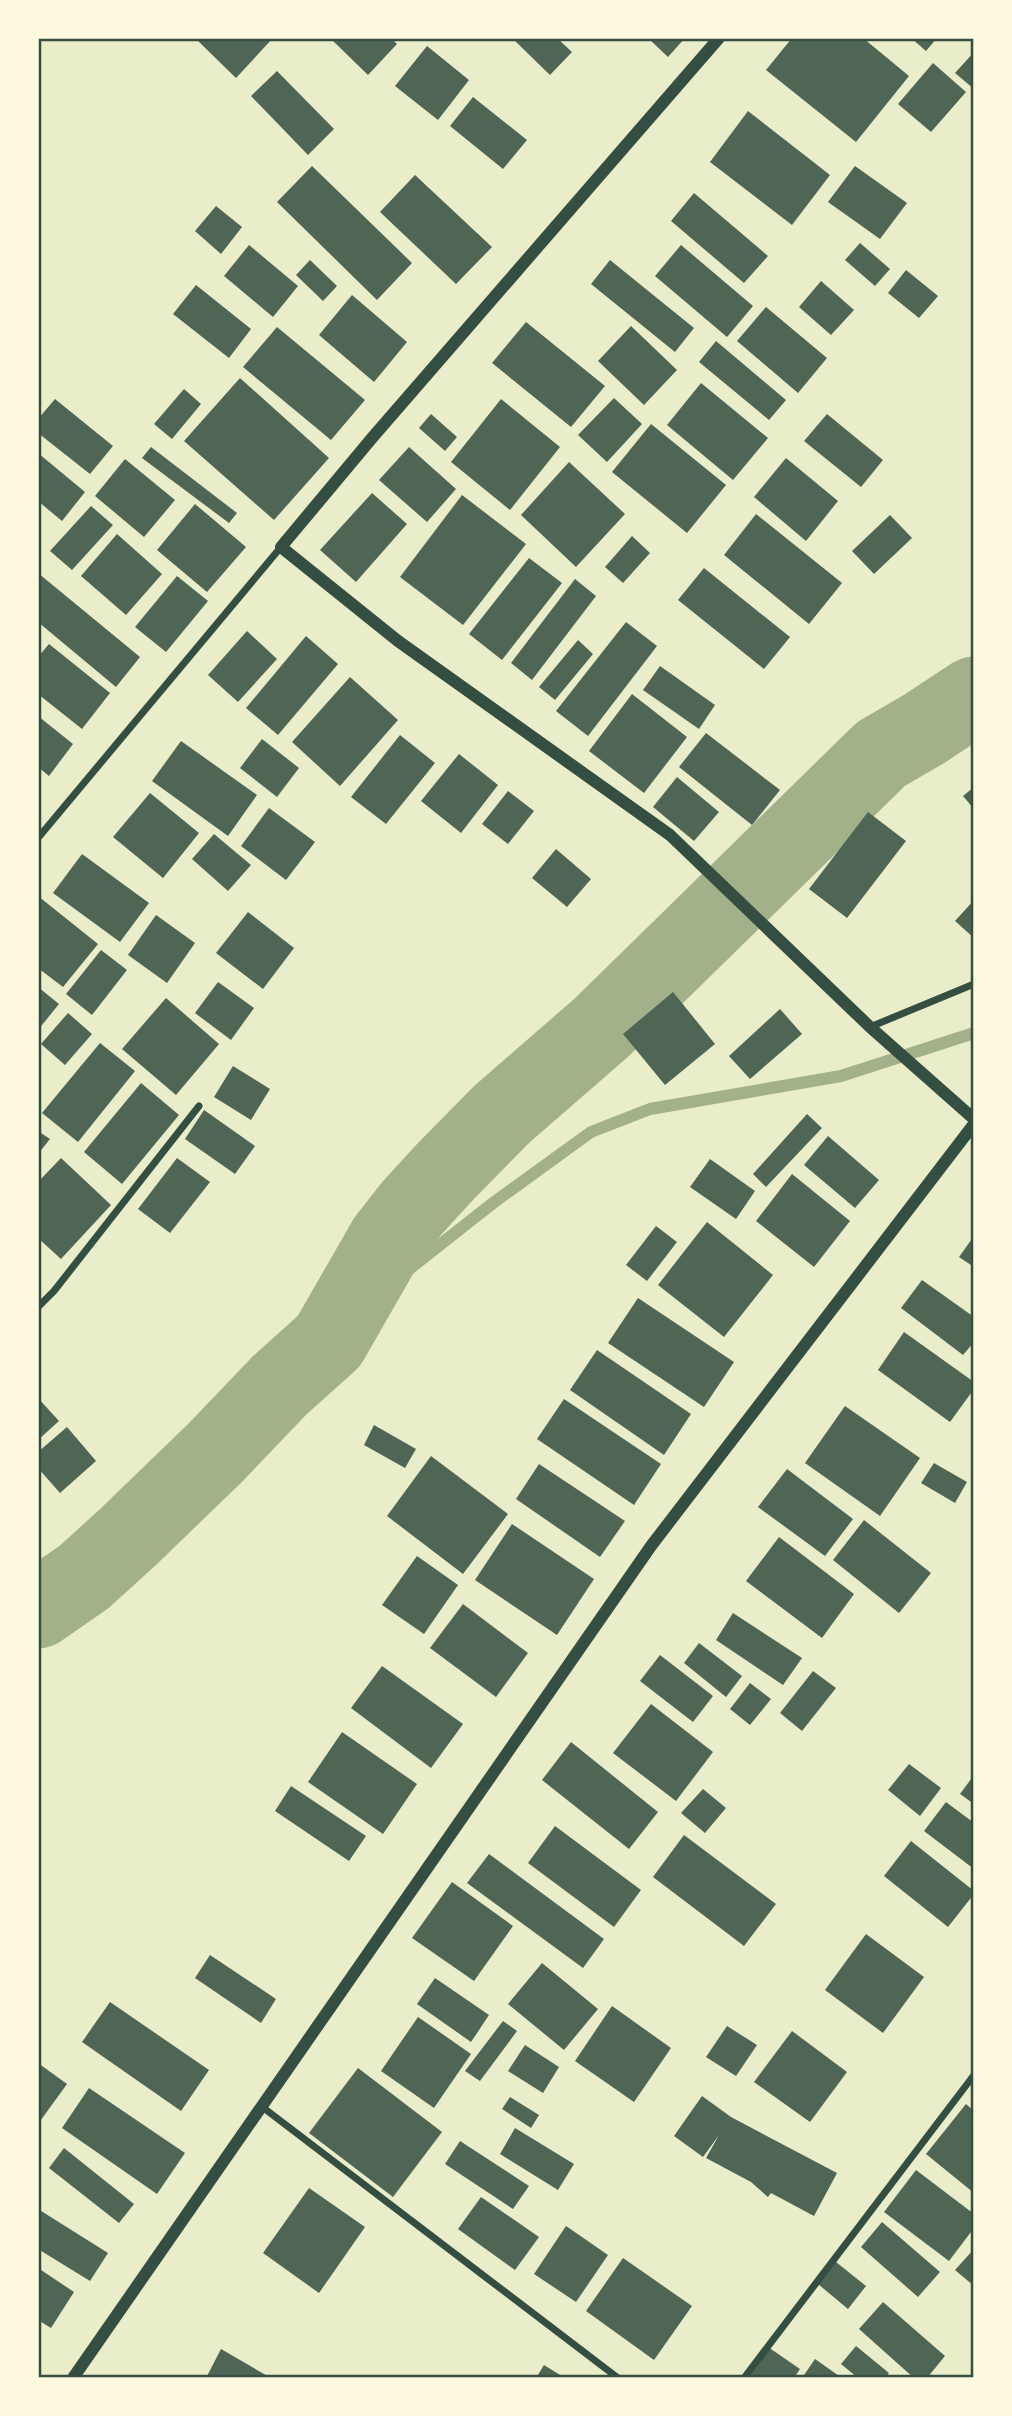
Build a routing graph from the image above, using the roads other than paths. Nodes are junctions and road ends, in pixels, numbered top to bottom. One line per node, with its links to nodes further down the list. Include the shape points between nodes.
1 (719, 38): 2 (street)
2 (281, 547): 3 (street); 5 (street, via 398,641 670,835)
3 (38, 838)
4 (974, 984): 5 (street)
5 (870, 1027): 7 (street)
6 (198, 1107): 8 (street)
7 (974, 1121): 10 (street, via 651,1546)
8 (38, 1307)
9 (974, 2075): 13 (street)
10 (261, 2106): 11 (street); 12 (street)
11 (73, 2378)
12 (618, 2378)
13 (744, 2378)

